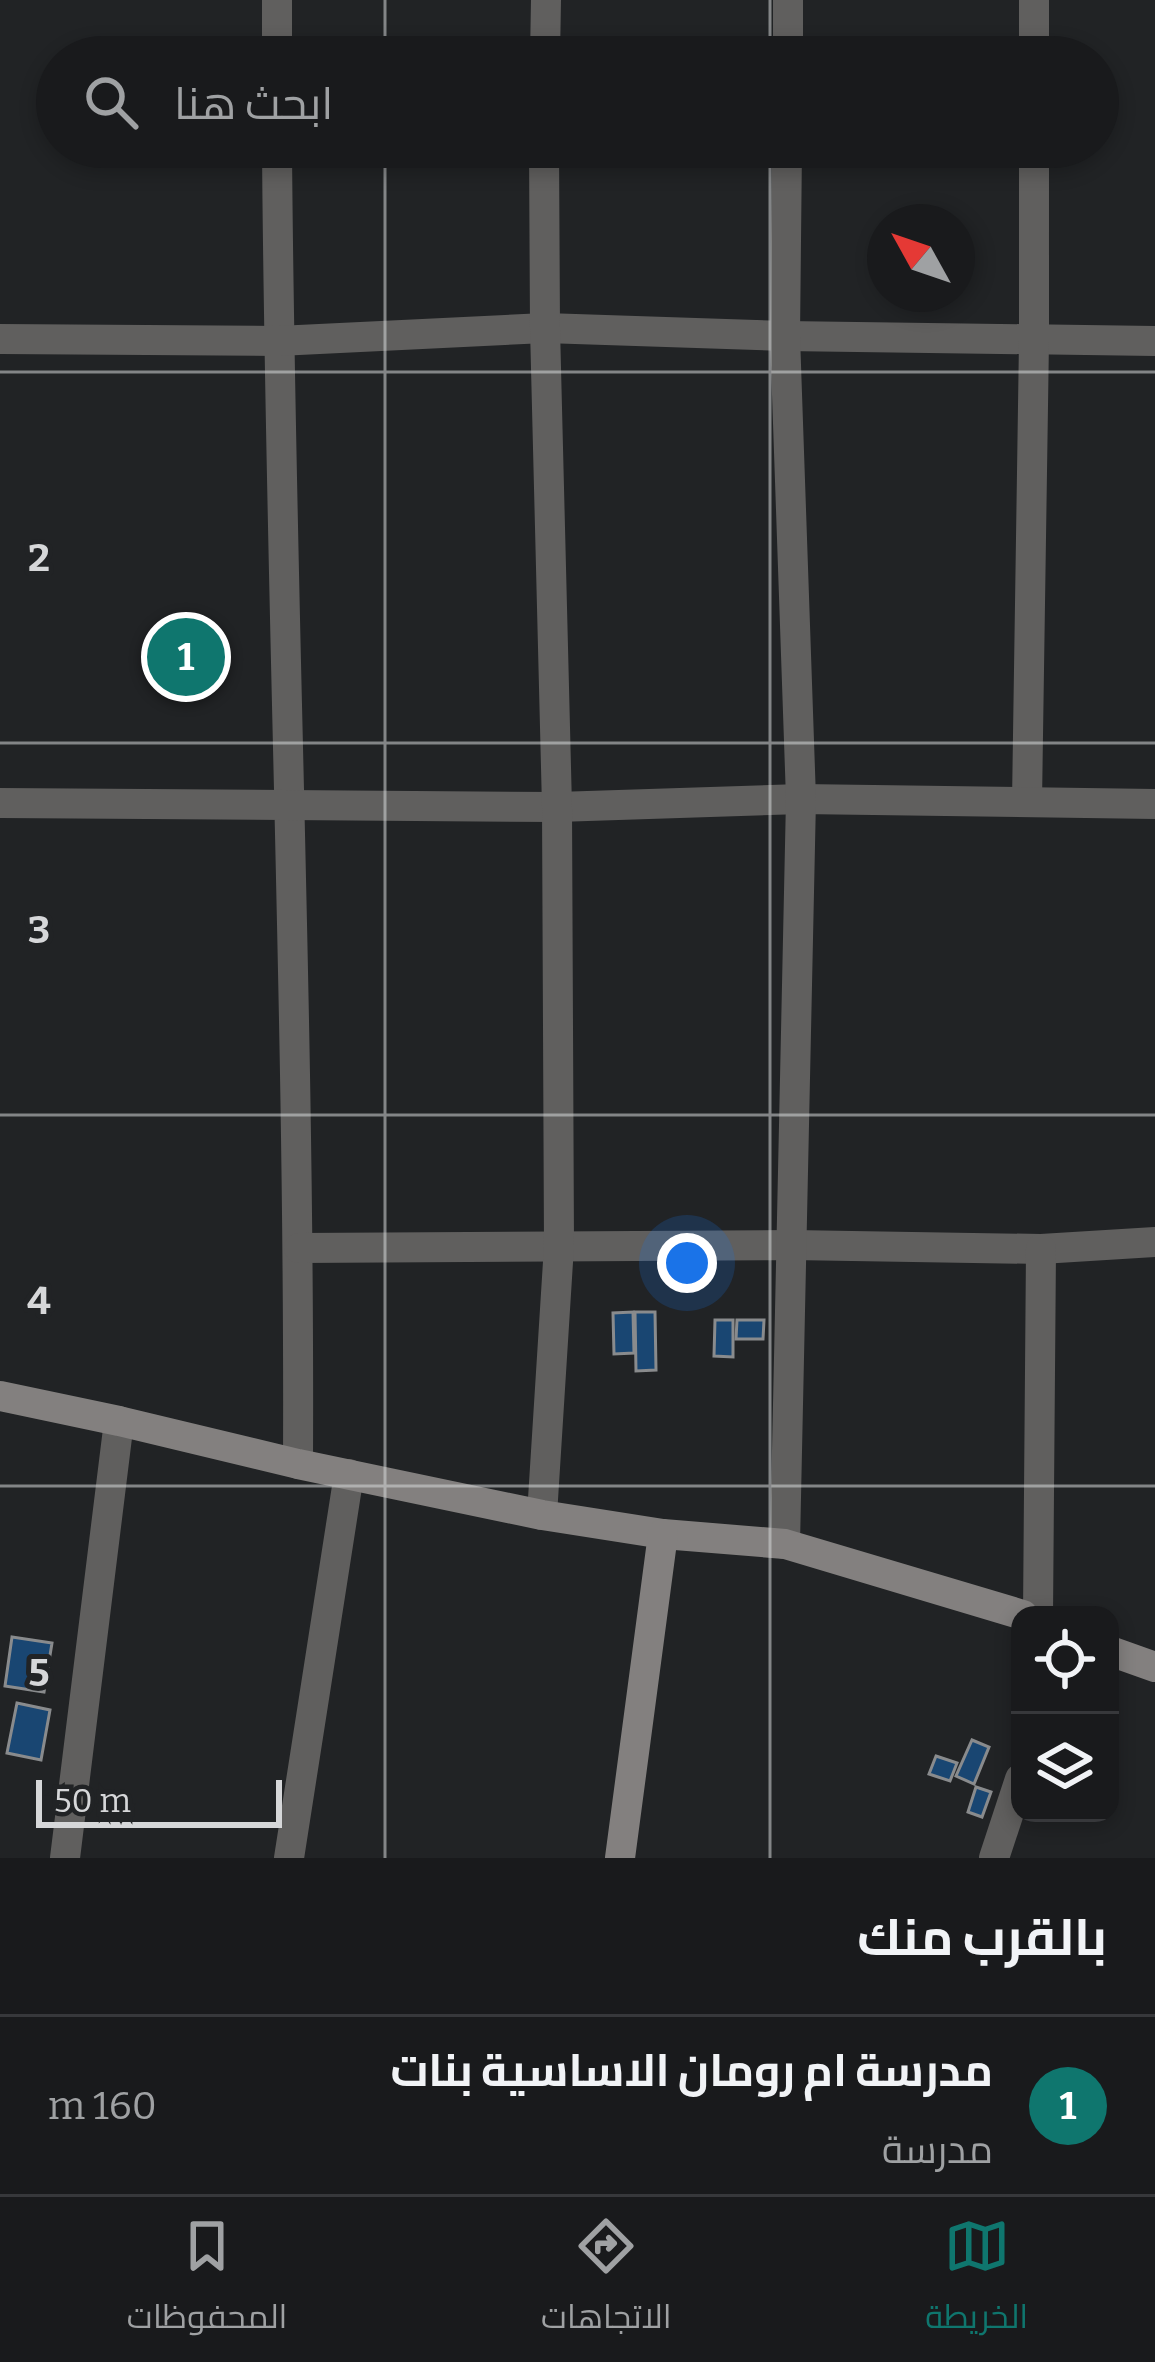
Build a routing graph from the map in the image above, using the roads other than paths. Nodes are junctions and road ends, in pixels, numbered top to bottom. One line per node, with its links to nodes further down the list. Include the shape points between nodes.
1 (277, 0): 5 (street)
2 (545, 0): 6 (street)
3 (788, 0): 7 (street)
4 (1034, 0): 8 (street)
5 (277, 36)
6 (545, 36)
7 (788, 36)
8 (1034, 36)
9 (277, 168): 17 (street)
10 (544, 168): 13 (street)
11 (787, 168): 14 (street)
12 (1034, 168): 16 (street)
13 (545, 328): 14 (street); 17 (street); 24 (street)
14 (785, 336): 16 (street); 19 (street)
15 (0, 340): 17 (street)
16 (1034, 340): 18 (street); 20 (street)
17 (278, 341): 22 (street)
18 (1155, 341)
19 (802, 799): 20 (street); 24 (street); 26 (street)
20 (1027, 802): 23 (street)
21 (0, 803): 22 (street)
22 (288, 804): 24 (street); 28 (street)
23 (1155, 805)
24 (557, 807): 27 (street)
25 (1155, 1243): 29 (street)
26 (792, 1245): 27 (street); 29 (street); 36 (street)
27 (559, 1246): 28 (street); 34 (street)
28 (298, 1248): 32 (street)
29 (1041, 1249): 37 (street)
30 (0, 1396): 31 (street)
31 (119, 1421): 32 (street); 42 (street)
32 (298, 1464): 33 (street)
33 (349, 1474): 34 (street); 43 (street)
34 (542, 1515): 35 (street)
35 (663, 1534): 36 (street); 44 (street)
36 (785, 1544): 38 (street)
37 (1038, 1606)
38 (1011, 1612)
39 (1119, 1654): 40 (street)
40 (1155, 1667)
41 (1011, 1806): 45 (street)
42 (64, 1858)
43 (289, 1858)
44 (620, 1858)
45 (994, 1858)

